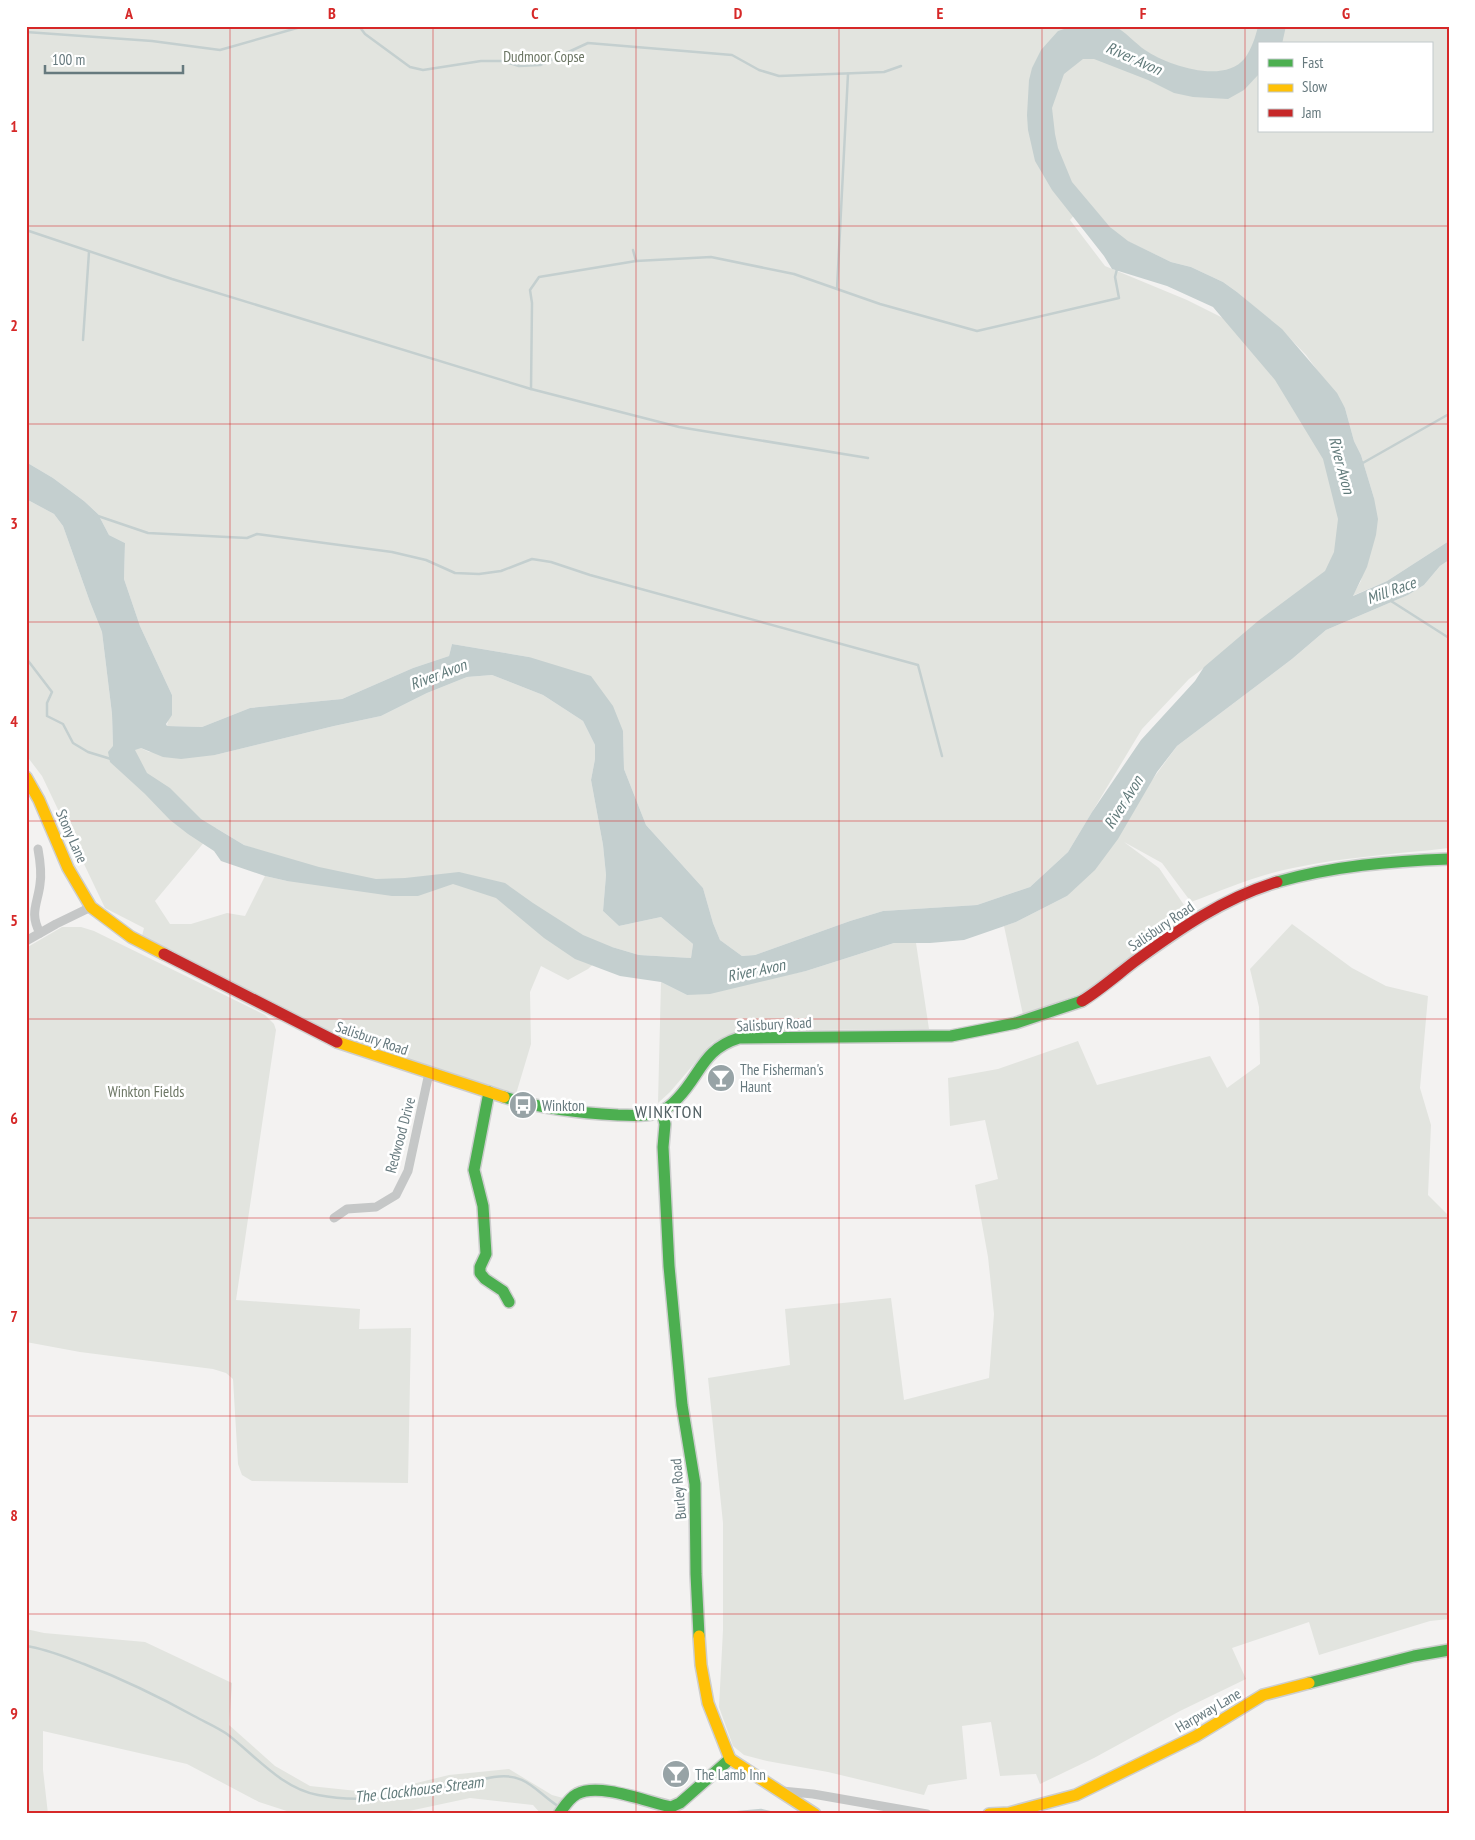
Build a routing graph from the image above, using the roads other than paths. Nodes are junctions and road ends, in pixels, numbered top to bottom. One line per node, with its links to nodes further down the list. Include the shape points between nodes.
1 (26, 777): 4 (street, Stony Lane, via 40,800 68,868)
2 (38, 849): 5 (street, via 41,865 35,923)
3 (1449, 859): 9 (street, Salisbury Road, via 1324,870 1251,891 1202,915 1169,936 1081,1001 1032,1019 951,1036 739,1038 719,1045 677,1100)
4 (91, 907): 5 (street); 7 (street, Salisbury Road, via 158,952 332,1040)
5 (40, 932): 6 (street)
6 (26, 940)
7 (429, 1073): 8 (street, Salisbury Road); 10 (street, Redwood Drive, via 408,1171 396,1195 376,1207 347,1209)
8 (489, 1092): 9 (street, Salisbury Road, via 532,1106 592,1114 644,1116); 11 (street, via 474,1170 483,1206 485,1260 480,1272 483,1278 505,1292)
9 (662, 1112): 13 (street, Burley Road, via 669,1266 682,1405 695,1484 701,1665 708,1703)
10 (334, 1218)
11 (509, 1302)
12 (1449, 1650): 18 (street, Harpway Lane, via 1263,1694 1196,1736 1076,1795)
13 (730, 1758): 14 (street); 15 (street, via 680,1803 671,1807 609,1792 587,1791 572,1797)
14 (779, 1790): 16 (street); 17 (street)
15 (562, 1809)
16 (815, 1814)
17 (927, 1814)
18 (989, 1814)

